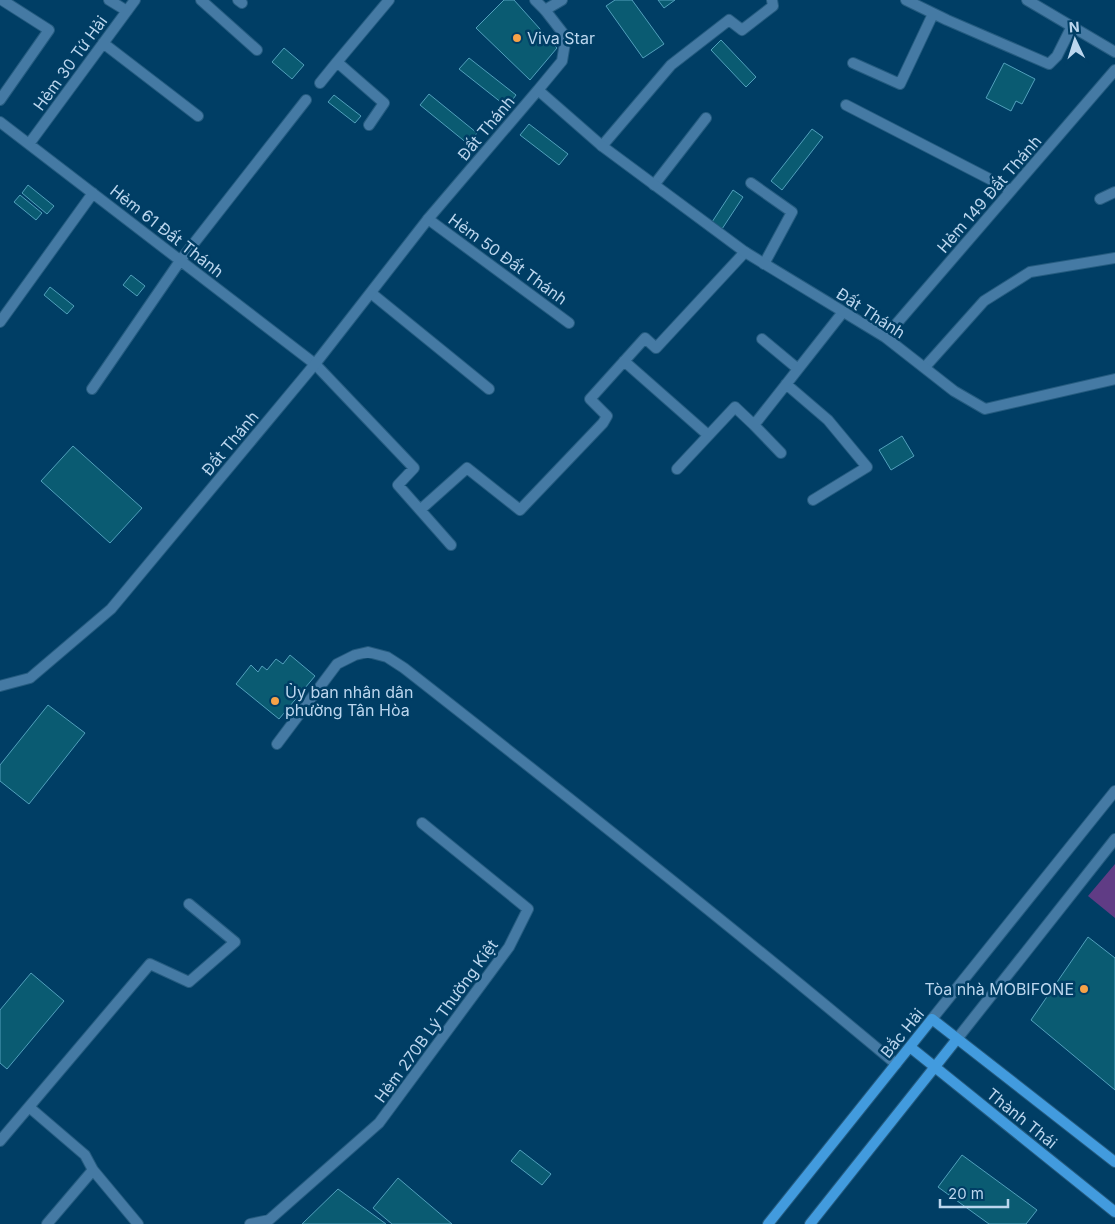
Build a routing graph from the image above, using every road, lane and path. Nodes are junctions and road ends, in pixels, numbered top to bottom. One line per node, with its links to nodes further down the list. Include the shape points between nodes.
1 (2, 0): 23 (street, via 50,30)
2 (109, 0): 12 (street)
3 (135, 0): 12 (street, Hẻm 30 Tứ Hải)
4 (201, 0): 16 (street)
5 (389, 0): 18 (street)
6 (535, 0): 11 (street)
7 (562, 0): 11 (street)
8 (772, 0): 31 (street, via 773,6 742,30 728,20 671,65)
9 (906, 0): 13 (street)
10 (1027, 0): 14 (street)
11 (545, 10): 22 (street, via 566,37 562,61)
12 (127, 11): 15 (street, Hẻm 30 Tứ Hải)
13 (933, 14): 14 (street, via 1049,64 1058,56); 19 (street, via 900,84)
14 (1072, 26): 17 (street)
15 (103, 43): 26 (street); 30 (street, Hẻm 30 Tứ Hải)
16 (257, 50)
17 (1115, 52)
18 (337, 62): 21 (street); 29 (street, via 384,103)
19 (854, 63)
20 (1115, 70): 34 (street, Hẻm 149 Đất Thánh)
21 (320, 83)
22 (538, 90): 31 (street, Đất Thánh); 38 (street, Đất Thánh)
23 (0, 100)
24 (306, 100): 41 (street)
25 (846, 105): 34 (street)
26 (198, 116)
27 (706, 118): 33 (street)
28 (0, 122): 30 (street, Hẻm 61 Đất Thánh)
29 (369, 125)
30 (28, 144): 36 (street, Hẻm 61 Đất Thánh)
31 (602, 146): 33 (street, Đất Thánh)
32 (751, 182): 42 (street, via 792,212)
33 (654, 185): 39 (street, Đất Thánh)
34 (1011, 190): 47 (street, Hẻm 149 Đất Thánh)
35 (1115, 192): 37 (street)
36 (94, 193): 41 (street, Hẻm 61 Đất Thánh); 45 (street)
37 (1100, 199)
38 (428, 219): 43 (street, Đất Thánh); 46 (street, Hẻm 50 Đất Thánh)
39 (745, 252): 42 (street, Đất Thánh); 49 (street, via 656,348 645,338)
40 (1115, 258): 51 (street, via 1030,272 984,302)
41 (180, 261): 50 (street, Hẻm 61 Đất Thánh); 55 (street)
42 (764, 264): 44 (street, Đất Thánh)
43 (371, 293): 50 (street, Đất Thánh); 56 (street)
44 (843, 312): 47 (street, Đất Thánh); 52 (street)
45 (0, 322)
46 (569, 323)
47 (885, 336): 51 (street, Đất Thánh)
48 (762, 339): 52 (street)
49 (624, 361): 58 (street); 62 (street, via 590,399 607,416 603,423 520,510 467,468)
50 (315, 364): 62 (street, Hẻm 61 Đất Thánh, via 414,468 398,485); 64 (street, Đất Thánh, via 111,610 30,678)
51 (925, 368): 53 (street, Đất Thánh, via 985,409)
52 (798, 369): 54 (street)
53 (1115, 379)
54 (786, 384): 57 (street); 61 (street, via 828,420 867,467)
55 (92, 389)
56 (490, 389)
57 (754, 425): 58 (street, via 735,407); 59 (street)
58 (708, 435): 60 (street)
59 (781, 453)
60 (677, 469)
61 (813, 500)
62 (420, 510): 63 (street)
63 (451, 545)
64 (0, 686)
65 (277, 744): 73 (street, via 337,664 368,652 388,657 655,866)
66 (1115, 792): 70 (street, Bắc Hải)
67 (422, 823): 82 (street, Hẻm 270B Lý Thường Kiệt, via 528,909 509,947 379,1123 269,1220)
68 (1115, 839): 71 (street)
69 (189, 904): 75 (street, via 235,942 189,982 150,964)
70 (932, 1019): 71 (main road, Thành Thái); 72 (main road, Bắc Hải)
71 (957, 1038): 74 (main road); 77 (main road, Thành Thái)
72 (910, 1047): 73 (main road, Bắc Hải); 74 (main road, Thành Thái)
73 (896, 1064): 83 (main road, Bắc Hải)
74 (934, 1067): 79 (main road, Thành Thái); 84 (main road)
75 (29, 1107): 76 (street); 78 (street, via 85,1155)
76 (0, 1141)
77 (1115, 1162)
78 (92, 1170): 80 (street); 81 (street)
79 (1115, 1212)
80 (47, 1224)
81 (138, 1224)
82 (250, 1224)
83 (768, 1224)
84 (810, 1224)

